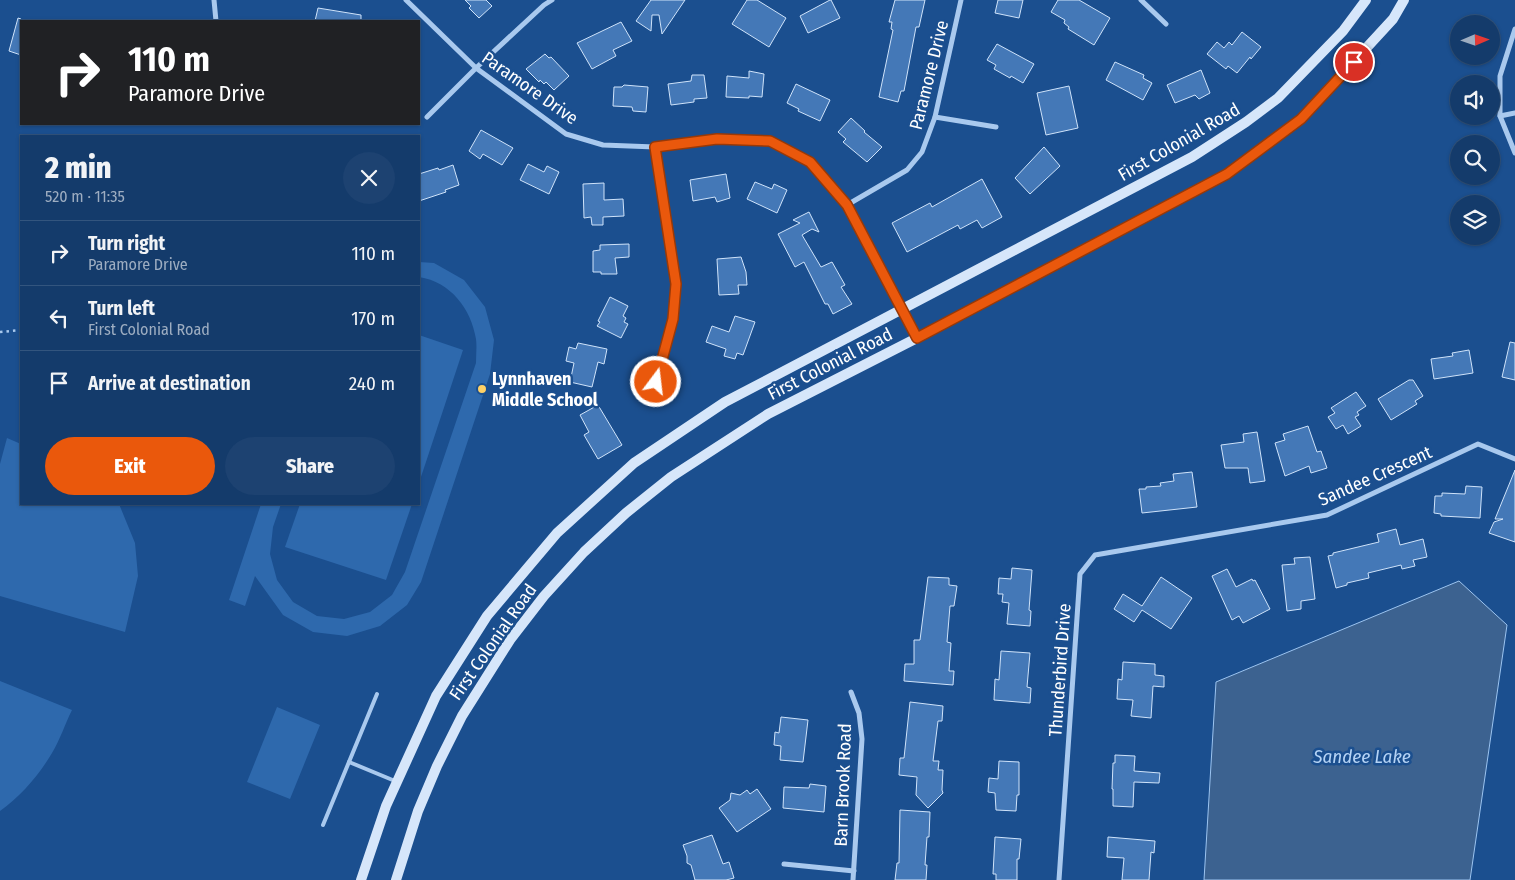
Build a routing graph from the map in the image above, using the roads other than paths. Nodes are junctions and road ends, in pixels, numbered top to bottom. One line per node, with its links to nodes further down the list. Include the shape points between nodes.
1 (214, 0): 8 (street)
2 (406, 0): 11 (street, Paramore Drive)
3 (552, 0): 11 (street)
4 (961, 0): 16 (street, Paramore Drive)
5 (1141, 0): 9 (street)
6 (1366, 0): 21 (main road, First Colonial Road, via 1343,31 1278,98 1246,122 1192,157)
7 (1404, 0): 22 (main road, First Colonial Road, via 1393,20 1301,119 1227,174)
8 (216, 20)
9 (1166, 24)
10 (1515, 30): 12 (street)
11 (476, 68): 15 (street); 18 (street, Paramore Drive, via 566,134 602,145)
12 (1500, 76)
13 (1515, 114): 14 (street)
14 (1500, 116): 19 (street)
15 (427, 117)
16 (935, 117): 17 (street); 20 (street, Paramore Drive, via 922,152 907,170)
17 (996, 127)
18 (655, 147): 20 (street, Paramore Drive, via 717,139 770,141 810,162); 23 (street, via 676,284 673,319)
19 (1515, 153)
20 (847, 205): 21 (street, Paramore Drive)
21 (901, 310): 22 (street, Paramore Drive); 29 (main road, First Colonial Road, via 725,402 634,463 557,533 482,624 436,696)
22 (917, 338): 34 (main road, First Colonial Road, via 768,414 671,477 584,552 510,640 462,716 418,811)
23 (656, 382)
24 (1515, 458): 25 (street, Sandee Crescent, via 1478,444 1327,515)
25 (1181, 541): 36 (street, Thunderbird Drive, via 1095,555 1080,574)
26 (851, 692): 32 (street, Barn Brook Road, via 859,713 862,739)
27 (377, 694): 28 (lane)
28 (349, 762): 29 (lane); 30 (lane)
29 (396, 782): 33 (main road, First Colonial Road)
30 (323, 825)
31 (784, 864): 32 (street)
32 (854, 871): 35 (street, Barn Brook Road)
33 (361, 880)
34 (396, 880)
35 (853, 880)
36 (1059, 880)

